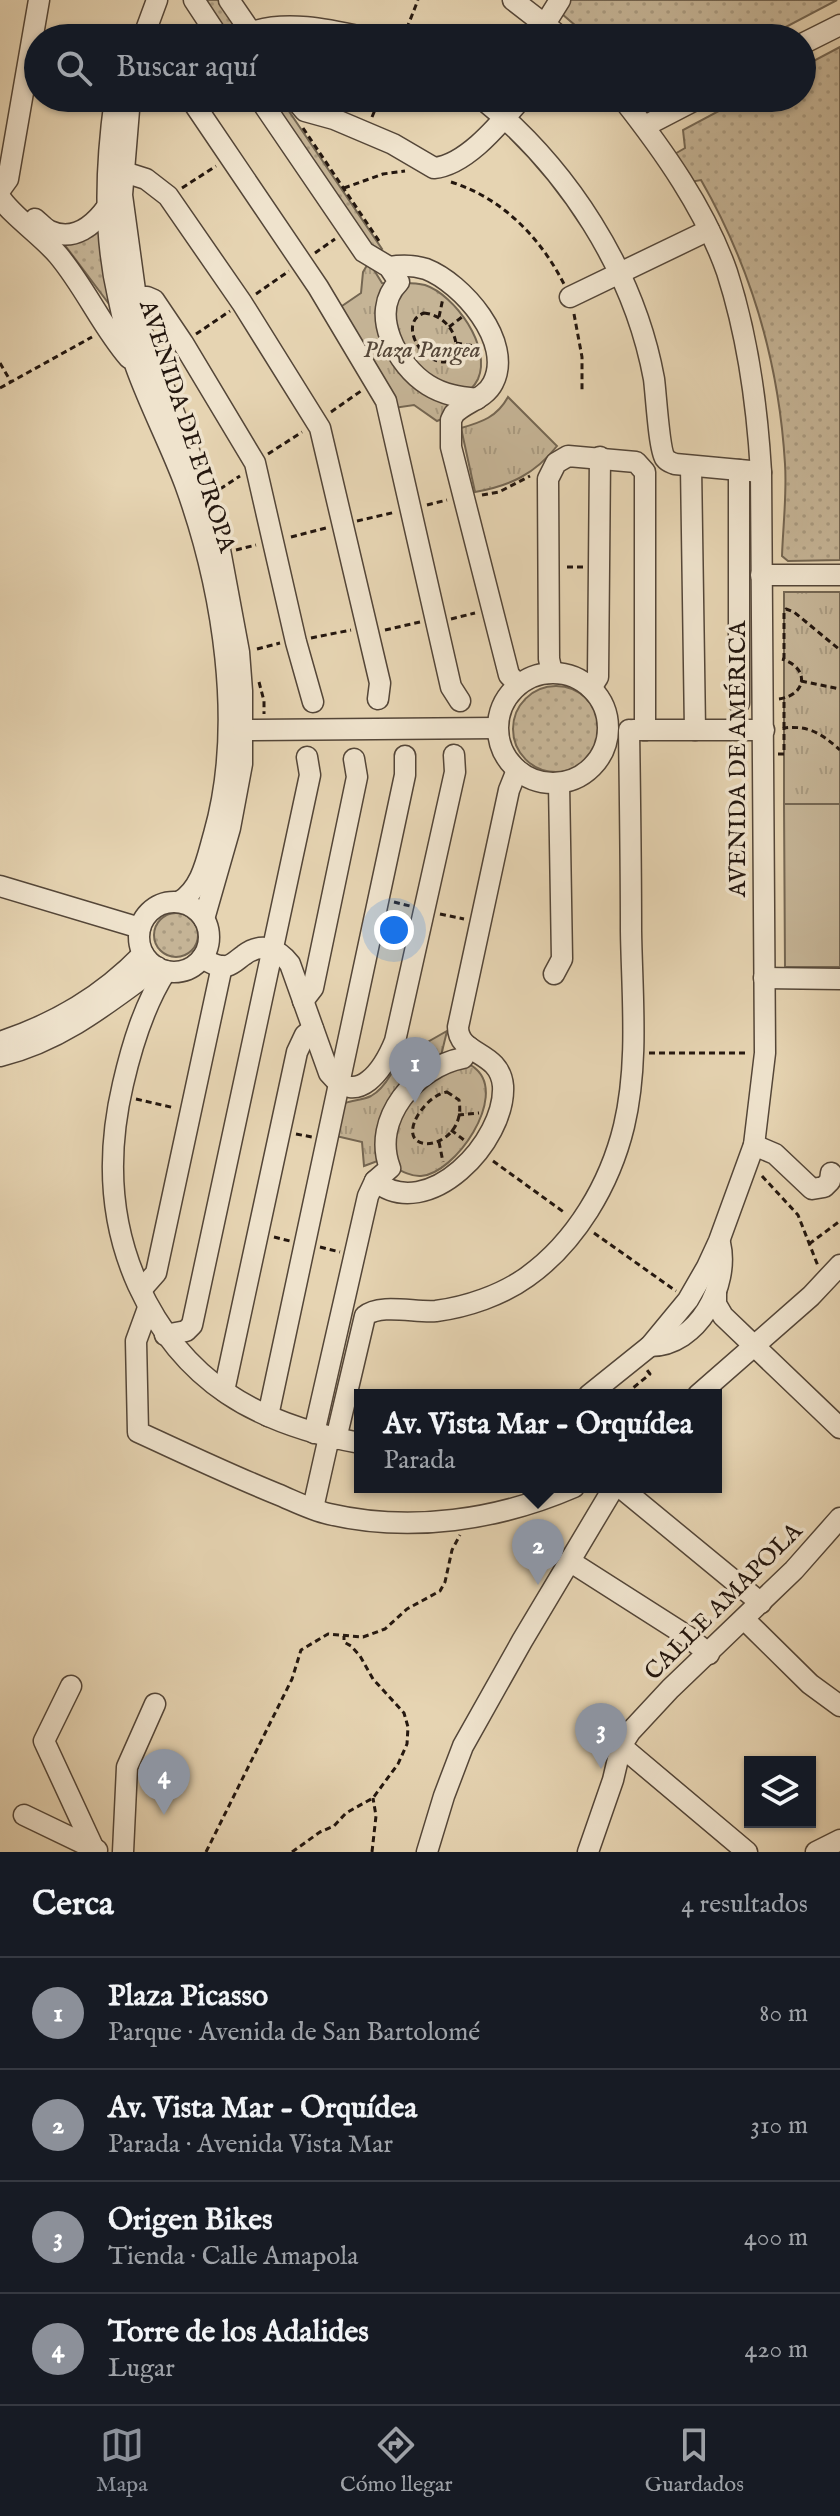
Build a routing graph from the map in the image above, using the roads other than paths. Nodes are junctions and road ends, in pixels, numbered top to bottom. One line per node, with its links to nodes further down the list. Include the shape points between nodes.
1 (39, 0): 8 (street)
2 (141, 0): 9 (street)
3 (157, 0): 10 (street)
4 (194, 0): 11 (street)
5 (229, 0): 12 (street)
6 (513, 0): 13 (street)
7 (560, 0): 13 (street)
8 (35, 24)
9 (134, 24)
10 (148, 24)
11 (210, 24)
12 (246, 24)
13 (545, 24)
14 (840, 25): 15 (street)
15 (816, 37)
16 (24, 87): 29 (street, via 8,179)
17 (114, 112): 30 (street, AVENIDA DE EUROPA)
18 (129, 112): 28 (street, AVENIDA DE EUROPA)
19 (199, 112): 48 (street, via 386,401 435,623 451,687)
20 (269, 112): 32 (street, via 364,252)
21 (309, 112): 26 (street, via 393,144 434,168 456,163)
22 (499, 112): 26 (street)
23 (509, 112): 26 (street)
24 (634, 112): 27 (street, AVENIDA DE AMÉRICA)
25 (672, 112): 27 (street)
26 (505, 117): 33 (street, via 565,182)
27 (645, 126): 31 (street, AVENIDA DE AMÉRICA)
28 (124, 172): 34 (street, AVENIDA DE EUROPA, via 122,195); 47 (street, via 146,179 168,196 317,422 380,683)
29 (0, 194): 30 (street, via 10,196 50,231 69,234 81,232); 36 (street, via 3,203 57,253)
30 (107, 207): 36 (street, AVENIDA DE EUROPA, via 117,294)
31 (709, 230): 33 (street); 41 (street, AVENIDA DE AMÉRICA, via 726,270 749,356)
32 (389, 267): 37 (street, via 399,282 388,297 386,317 402,359 417,377 442,393); 37 (street, via 422,268 456,286 471,302 497,361 492,384)
33 (619, 273): 35 (street); 39 (street, via 648,349 663,455 670,463)
34 (135, 297): 49 (street, via 154,300 255,463); 54 (street, AVENIDA DE EUROPA, via 140,327 218,539 239,652)
35 (570, 297)
36 (135, 364): 65 (street, AVENIDA DE EUROPA, via 185,484 201,538 219,612 228,696 223,800 198,884)
37 (477, 399): 45 (street, via 454,414 451,447 509,675)
38 (600, 457): 44 (street, via 568,456 552,468 548,479); 46 (street, via 598,677); 55 (street, via 632,460 645,472)
39 (691, 466): 40 (street); 56 (street)
40 (739, 470): 41 (street); 50 (street)
41 (761, 472): 42 (street, AVENIDA DE AMÉRICA)
42 (761, 575): 43 (street); 53 (street, AVENIDA DE AMÉRICA, via 763,657 774,699)
43 (840, 575)
44 (552, 672): 45 (street); 46 (street, via 573,676)
45 (518, 684): 52 (street, via 501,707)
46 (591, 688): 51 (street)
47 (378, 699)
48 (460, 701)
49 (313, 702)
50 (739, 703)
51 (604, 706): 55 (street, via 618,724); 60 (street, via 608,727)
52 (497, 728): 54 (street); 62 (street, via 502,750)
53 (774, 729): 56 (street); 73 (street, AVENIDA DE AMÉRICA, via 763,753)
54 (243, 730): 66 (street, AVENIDA DE EUROPA, via 237,795)
55 (637, 730): 56 (street); 60 (street, via 611,744); 100 (street, via 633,1053 624,1124 606,1174 580,1224 525,1278 489,1297 436,1311 376,1310 365,1316)
56 (695, 730)
57 (454, 755): 82 (street, via 455,772 395,1041 367,1083 359,1087)
58 (405, 756): 82 (street)
59 (307, 757): 68 (street, via 310,775)
60 (599, 758): 63 (street, via 584,773)
61 (354, 759): 76 (street, via 357,777 313,988)
62 (517, 770): 63 (street, via 532,779); 80 (street, via 458,1027 460,1039)
63 (559, 783): 72 (street, via 562,959)
64 (0, 886): 67 (street)
65 (179, 902): 66 (street); 67 (street, via 159,905)
66 (204, 919): 69 (street, via 209,939)
67 (140, 928): 70 (street, via 140,946)
68 (272, 949): 71 (street, via 253,949); 76 (street, via 290,964); 92 (street, via 192,1325)
69 (202, 958): 70 (street, via 186,970); 71 (street)
70 (155, 964): 75 (street); 77 (street, via 155,988); 79 (street, via 121,976 59,1019)
71 (222, 966): 89 (street, via 156,1273)
72 (554, 974)
73 (764, 978): 74 (street); 83 (street, AVENIDA DE AMÉRICA, via 765,1053)
74 (840, 979)
75 (120, 994): 77 (street, via 138,1003); 81 (street, via 75,1026)
76 (303, 1001): 78 (street)
77 (142, 1022): 89 (street, via 120,1096 112,1161 121,1242)
78 (313, 1029): 82 (street, via 329,1073); 97 (street, via 297,1052)
79 (0, 1042)
80 (469, 1047): 84 (street, via 463,1058 431,1070 404,1095 387,1129 384,1146 390,1168); 84 (street, via 493,1062 503,1087 496,1121 479,1151 456,1173 422,1192 394,1192)
81 (0, 1056)
82 (339, 1082): 98 (street)
83 (751, 1153): 85 (street, via 775,1154 816,1190); 86 (street, AVENIDA DE AMÉRICA)
84 (375, 1181): 100 (street, via 368,1196)
85 (832, 1183)
86 (719, 1241): 88 (street, via 722,1268); 93 (street, AVENIDA DE AMÉRICA, via 688,1300)
87 (835, 1271): 94 (street)
88 (716, 1292): 90 (street); 91 (street)
89 (144, 1299): 92 (street); 105 (street, via 136,1341 138,1432)
90 (723, 1316): 91 (street); 94 (street)
91 (701, 1317): 93 (street, via 683,1335)
92 (165, 1335): 97 (street, via 194,1369)
93 (650, 1346): 95 (street, AVENIDA DE AMÉRICA)
94 (753, 1346): 96 (street); 99 (street)
95 (596, 1389)
96 (705, 1389)
97 (224, 1391): 98 (street)
98 (268, 1416): 100 (street)
99 (840, 1428)
100 (326, 1436): 101 (street); 105 (street)
101 (354, 1442)
102 (559, 1493): 105 (street, via 529,1505 445,1521 370,1521)
103 (611, 1493): 107 (street)
104 (627, 1493): 108 (street)
105 (313, 1508)
106 (840, 1518): 108 (street, CALLE AMAPOLA)
107 (571, 1562): 110 (street); 119 (street, via 463,1746)
108 (761, 1603): 109 (street, CALLE AMAPOLA)
109 (744, 1619): 110 (street, CALLE AMAPOLA); 112 (street, via 810,1684)
110 (709, 1654): 114 (street, CALLE AMAPOLA)
111 (71, 1686): 117 (street, via 44,1741)
112 (836, 1696)
113 (155, 1704): 118 (street, via 127,1767)
114 (621, 1746): 120 (street, CALLE AMAPOLA); 121 (street)
115 (24, 1815): 117 (street)
116 (840, 1840): 122 (street)
117 (97, 1850)
118 (123, 1852)
119 (427, 1852)
120 (588, 1852)
121 (747, 1852)
122 (816, 1852)

